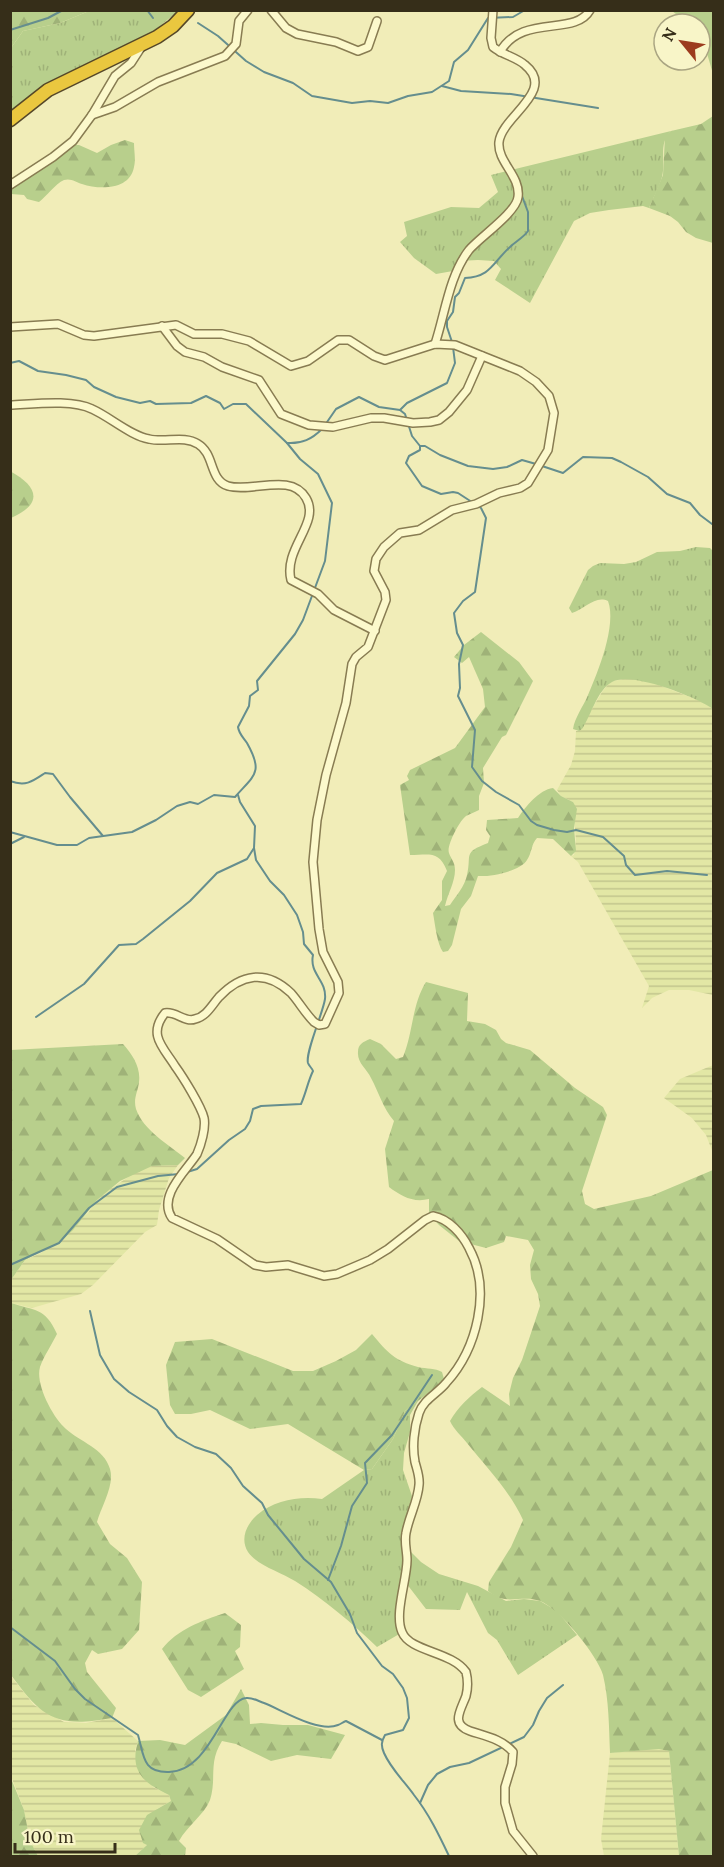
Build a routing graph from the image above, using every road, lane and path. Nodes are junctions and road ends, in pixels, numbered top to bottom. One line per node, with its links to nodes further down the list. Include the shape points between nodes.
1 (188, 10): 7 (highway, via 173,26)
2 (248, 10): 9 (street, via 239,21 236,44 225,56 158,82 115,107)
3 (271, 10): 6 (street, via 286,28 297,34 358,51 368,47)
4 (493, 10): 8 (street, via 491,44)
5 (590, 10): 8 (street, via 581,20 526,30 510,39)
6 (377, 21)
7 (142, 46): 9 (street, via 131,63 115,76); 10 (highway, via 48,90)
8 (500, 52): 14 (street, via 527,66 535,82 531,97 507,125 500,140 502,157 517,186 518,197 461,263)
9 (92, 115): 11 (street, via 66,148)
10 (10, 120)
11 (10, 185)
12 (162, 326): 13 (street, via 94,336 58,324); 14 (street, via 176,325 194,334 232,335 257,344 291,366 308,361 338,340 349,340 385,360); 15 (street, via 185,352 259,380 281,414 315,426 333,427 371,418 413,423 439,420 467,390)
13 (10, 327)
14 (435, 344): 15 (street, via 455,345)
15 (482, 356): 17 (street, via 529,376 549,396 554,413 548,450 525,485 448,511 419,530 400,533 384,547 374,566 386,596)
16 (10, 405): 17 (street, via 85,406 148,439 197,442 209,454 215,475 226,486 295,487 306,498 310,513 290,559 291,580 318,594 334,610)
17 (375, 631): 18 (street, via 368,647 352,664 317,820 313,862 319,929 323,952 338,982 338,999 326,1024 319,1025 284,988 251,977 231,986 196,1019 171,1012 162,1016 157,1030 159,1041 198,1106 204,1124 197,1153 180,1173 172,1192 169,1214 255,1265 288,1265 324,1276 370,1260 433,1216 459,1232 469,1248 480,1280 478,1318 457,1369 423,1406 417,1421 413,1449 419,1483 405,1535 407,1560 400,1626 410,1642 451,1659 466,1672 468,1688 457,1718 460,1726 497,1740 513,1752 505,1803 513,1831)
18 (533, 1857)

